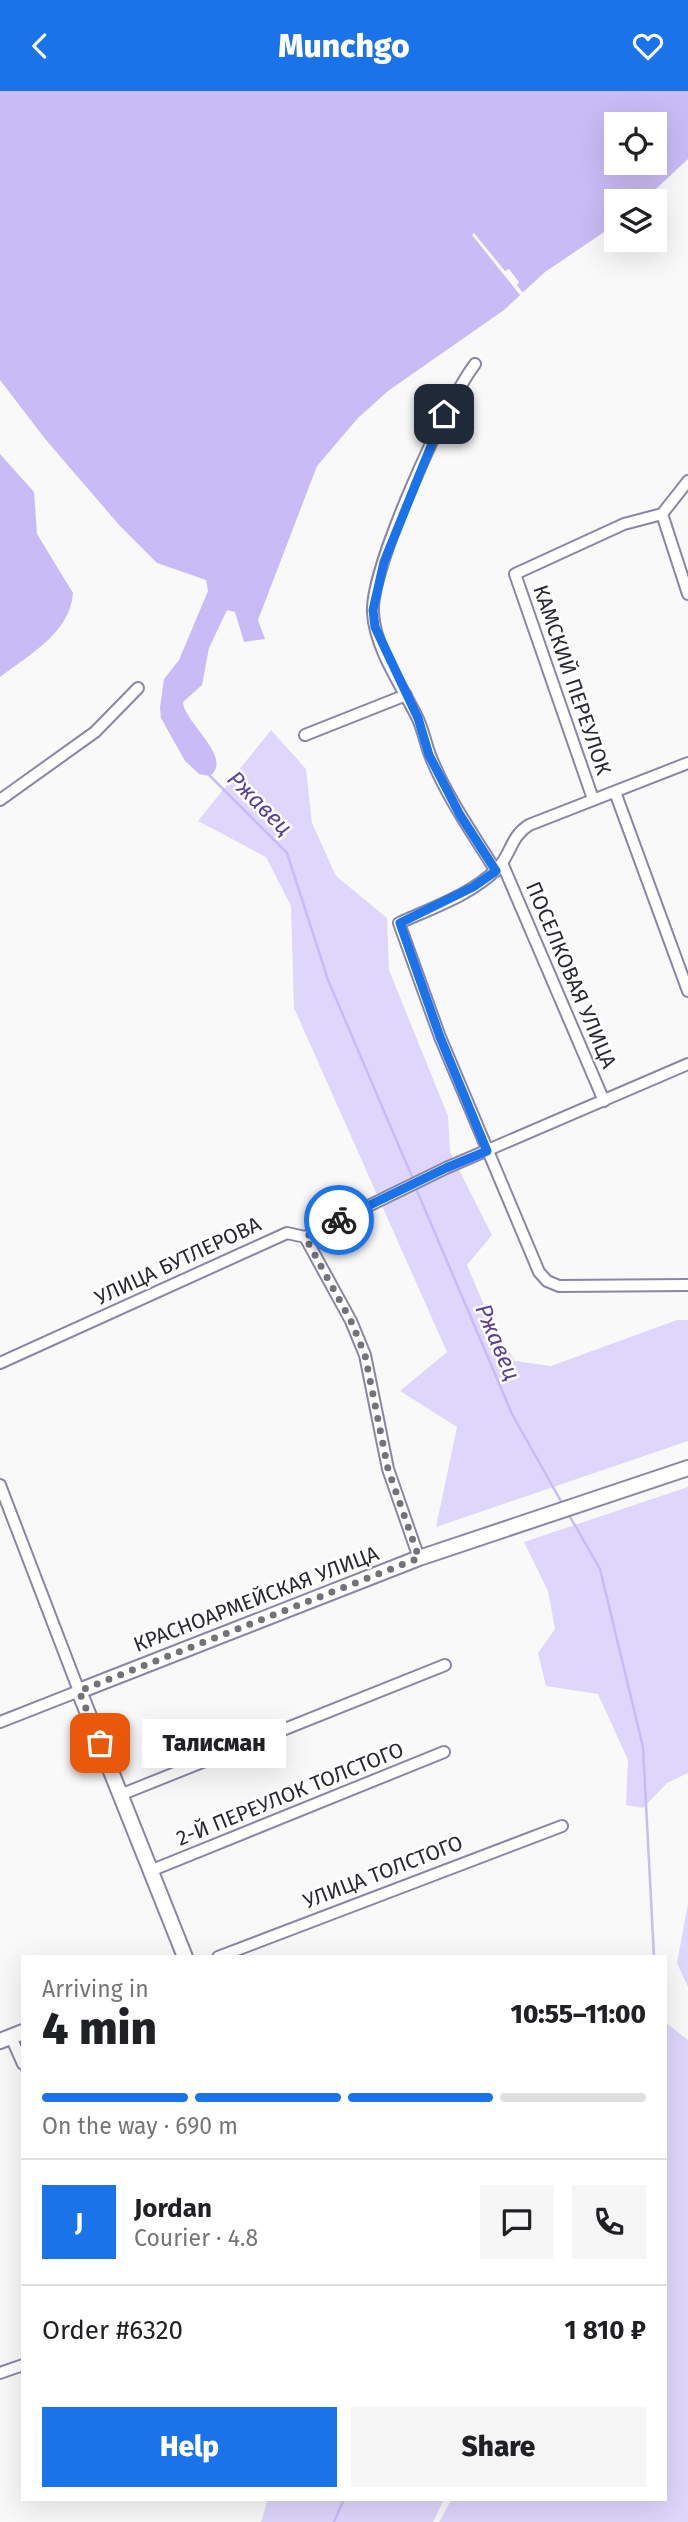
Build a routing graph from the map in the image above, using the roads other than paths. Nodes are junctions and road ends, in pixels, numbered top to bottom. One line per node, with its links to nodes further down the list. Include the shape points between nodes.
1 (475, 364): 6 (street, ПОСЕЛКОВАЯ УЛИЦА, via 439,426 375,593 375,627)
2 (688, 481): 3 (street)
3 (662, 514): 4 (street); 10 (street, КАМСКИЙ ПЕРЕУЛОК, via 624,524 514,574)
4 (688, 594)
5 (138, 688): 11 (street, via 95,732)
6 (406, 695): 7 (street); 12 (street, ПОСЕЛКОВАЯ УЛИЦА, via 426,737 429,755 460,815)
7 (305, 735)
8 (688, 763): 9 (street)
9 (615, 792): 10 (street); 13 (street, КАМСКИЙ ПЕРЕУЛОК)
10 (593, 799): 12 (street, via 517,832)
11 (0, 800)
12 (499, 867): 15 (street, ПОСЕЛКОВАЯ УЛИЦА); 16 (street, via 473,887 400,923)
13 (688, 991)
14 (688, 1064): 15 (street, УЛИЦА БУТЛЕРОВА)
15 (604, 1101): 16 (street, УЛИЦА БУТЛЕРОВА)
16 (487, 1151): 17 (street, УЛИЦА БУТЛЕРОВА); 18 (street, via 547,1281 559,1286)
17 (305, 1237): 19 (street, УЛИЦА БУТЛЕРОВА, via 286,1233); 22 (street, via 365,1355 388,1469)
18 (688, 1285)
19 (0, 1363)
20 (688, 1468): 22 (street, КРАСНОАРМЕЙСКАЯ УЛИЦА)
21 (0, 1485): 24 (street)
22 (419, 1558): 24 (street, КРАСНОАРМЕЙСКАЯ УЛИЦА)
23 (445, 1665): 27 (street)
24 (79, 1691): 25 (street, КРАСНОАРМЕЙСКАЯ УЛИЦА); 27 (street)
25 (0, 1722)
26 (444, 1752): 29 (street, 2-Й ПЕРЕУЛОК ТОЛСТОГО)
27 (120, 1794): 29 (street)
28 (562, 1826): 31 (street, УЛИЦА ТОЛСТОГО)
29 (150, 1871): 30 (street)
30 (184, 1955)
31 (223, 1955)
32 (11, 2037): 33 (street)
33 (21, 2060)
34 (21, 2366): 35 (street)
35 (0, 2373)

